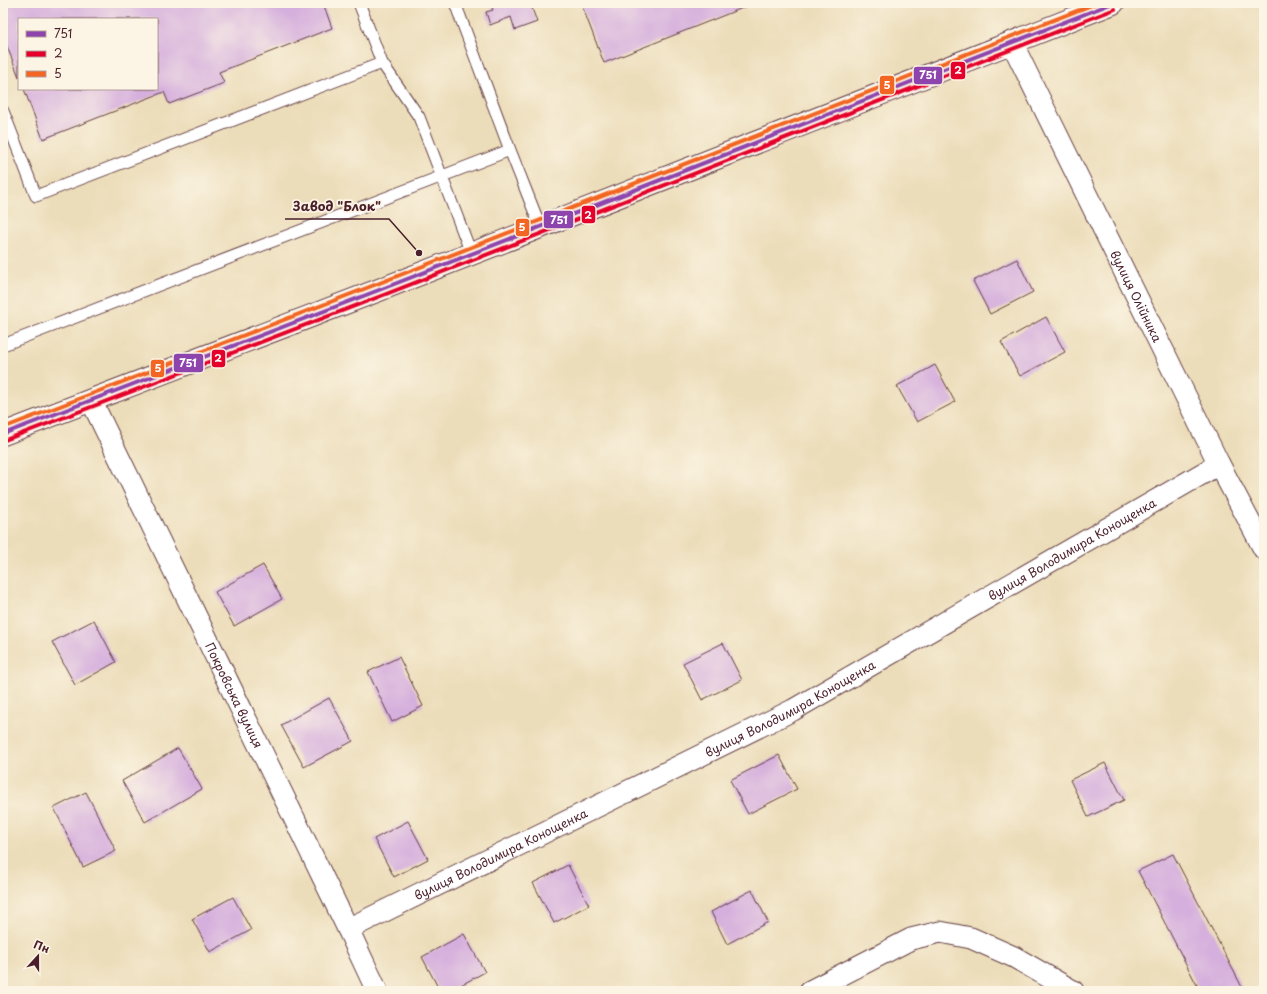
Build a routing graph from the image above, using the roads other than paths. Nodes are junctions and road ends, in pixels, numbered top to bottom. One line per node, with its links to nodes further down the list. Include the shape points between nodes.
1 (359, 3): 5 (lane)
2 (455, 3): 7 (lane)
3 (1113, 3): 4 (main road)
4 (1012, 43): 9 (main road); 14 (street, вулиця Олійника)
5 (382, 63): 6 (lane, via 36,196); 8 (lane, via 419,117)
6 (3, 111)
7 (510, 150): 8 (lane); 9 (lane)
8 (442, 176): 10 (lane); 11 (lane)
9 (540, 226): 10 (main road)
10 (471, 253): 12 (main road)
11 (3, 345)
12 (91, 400): 13 (main road); 16 (street, Покровська вулиця)
13 (3, 434)
14 (1220, 464): 15 (street, вулиця Олійника); 16 (street, вулиця Володимира Конощенка, via 794,710)
15 (1264, 549)
16 (348, 929): 17 (street, Покровська вулиця)
17 (377, 991)
18 (810, 991): 19 (street, via 911,940 940,932 971,938 1014,957)
19 (1073, 991)

